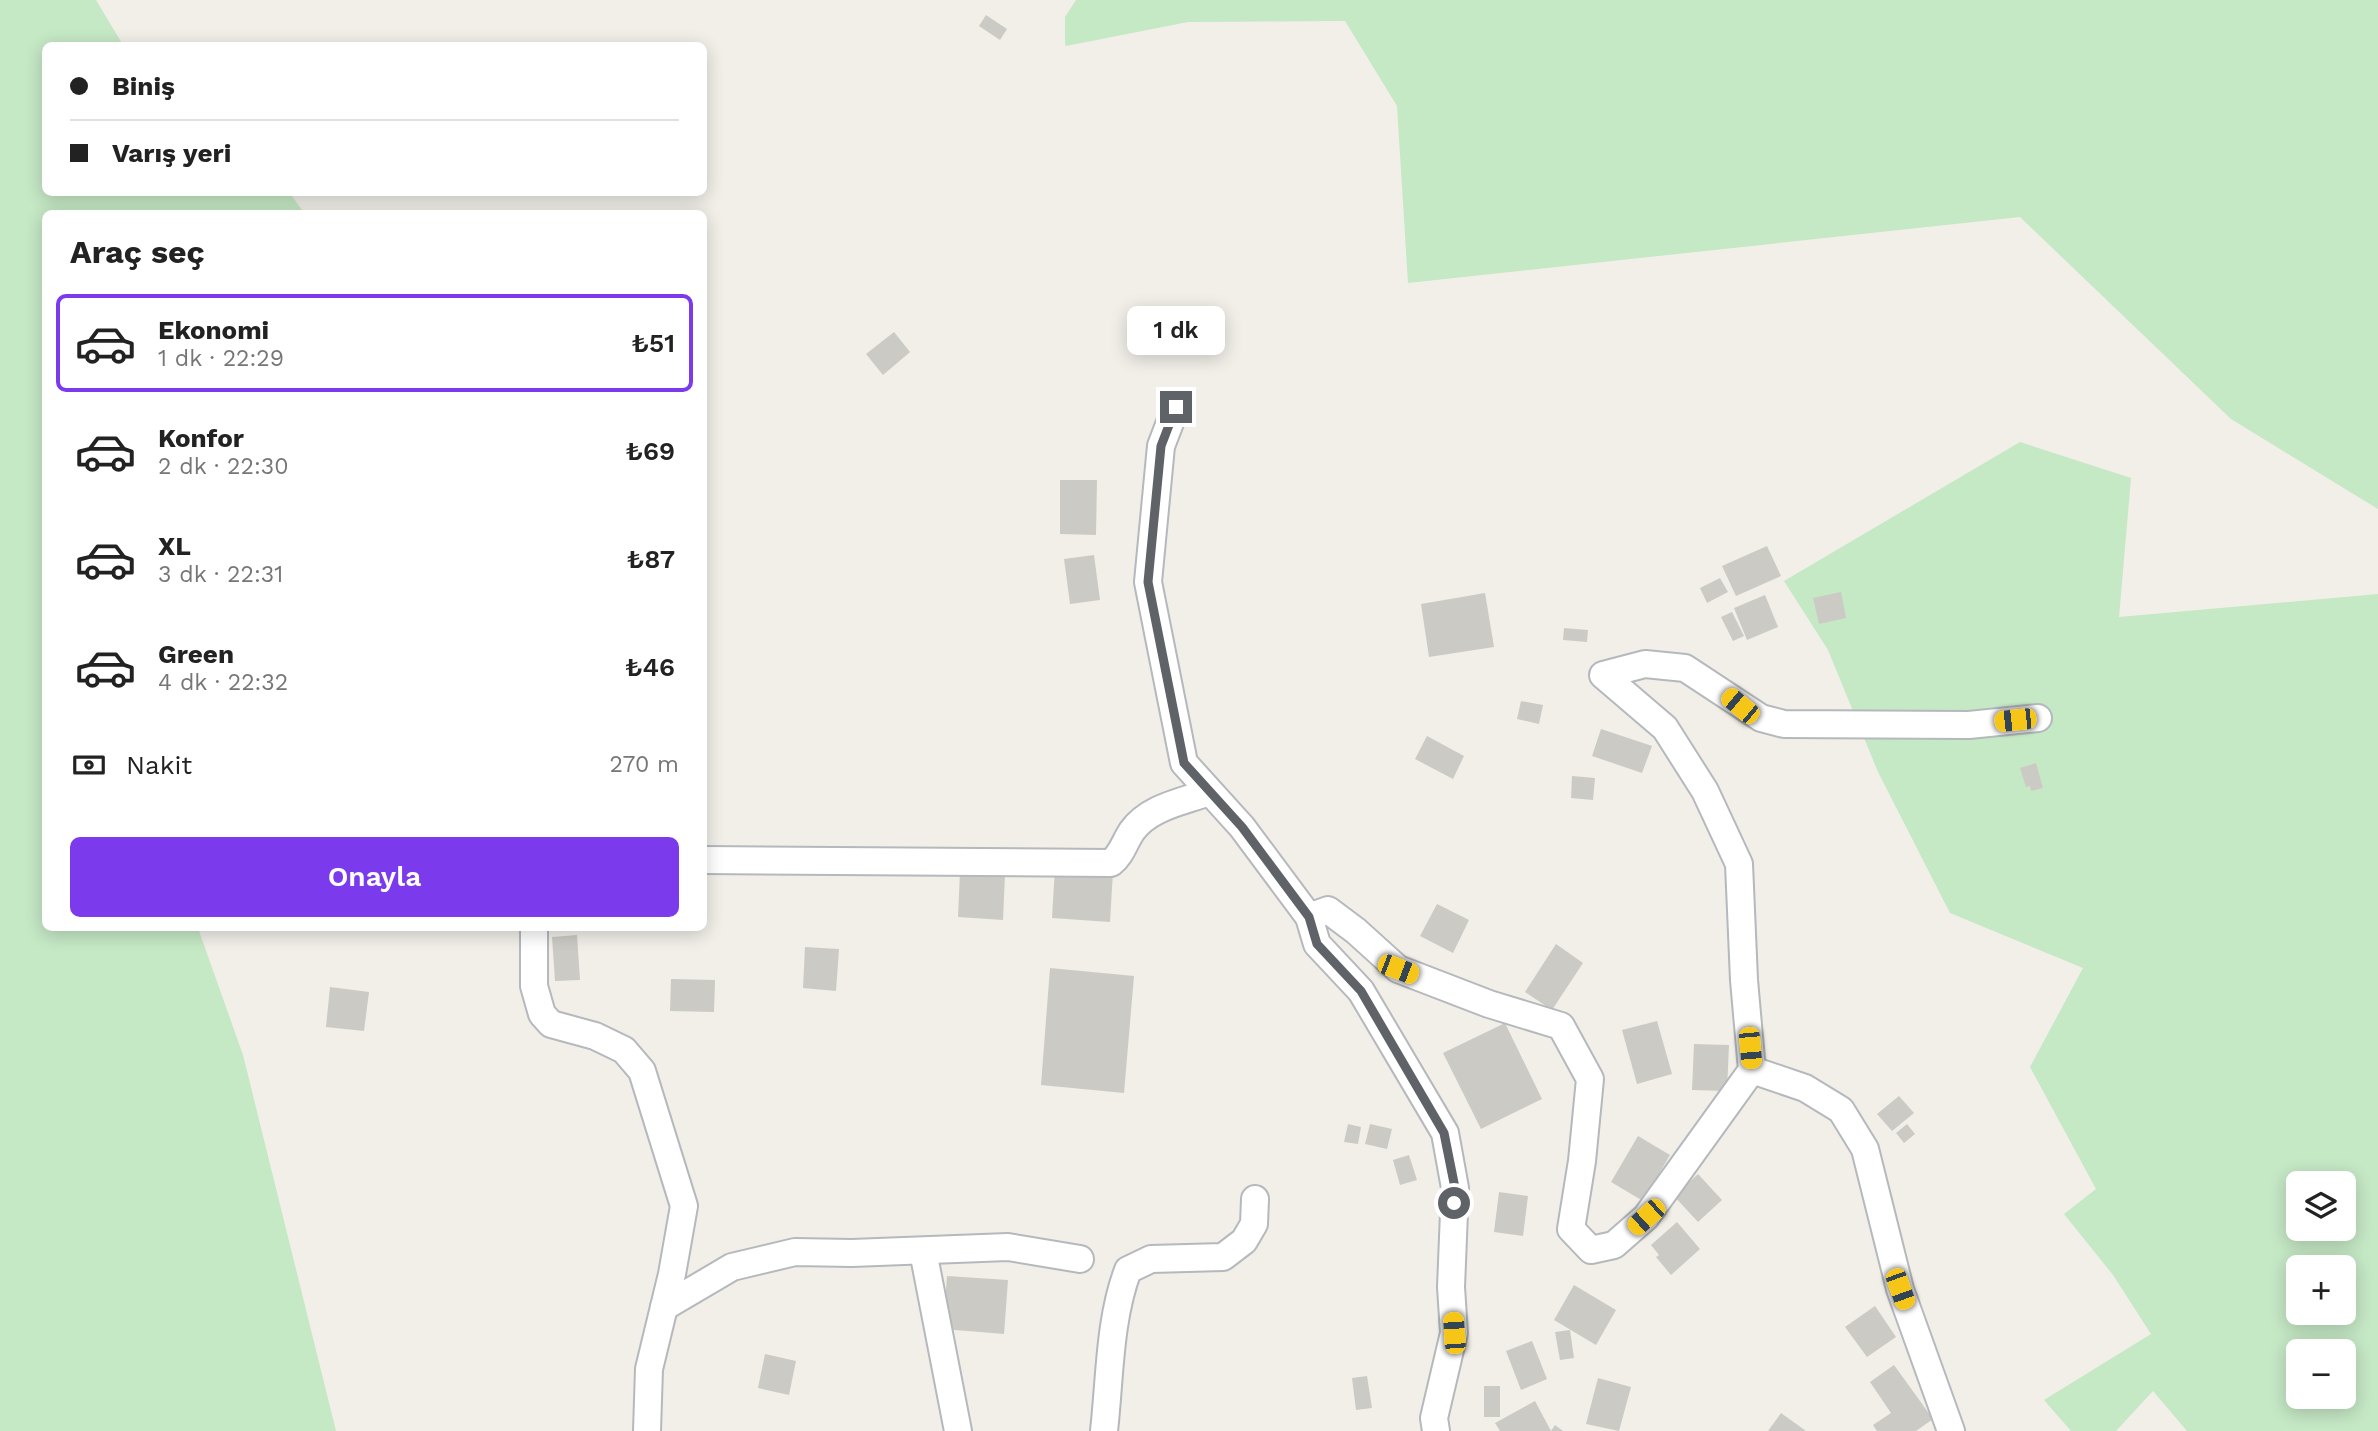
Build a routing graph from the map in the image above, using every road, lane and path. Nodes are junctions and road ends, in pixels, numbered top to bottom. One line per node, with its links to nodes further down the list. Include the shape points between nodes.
1 (1176, 407): 3 (street, via 1161,446 1148,582 1184,763)
2 (2038, 718): 7 (street, via 1969,725 1784,724 1761,718 1685,668 1645,664 1603,675 1665,728 1705,791 1739,864)
3 (1209, 792): 4 (street, via 1150,813 1111,863); 5 (street, via 1242,827)
4 (707, 860)
5 (1309, 917): 7 (street, via 1328,910 1398,969 1561,1027 1590,1079 1571,1229 1591,1250 1614,1245 1646,1217); 15 (street, via 1317,944 1361,991 1444,1133 1455,1188 1454,1333 1434,1418)
6 (534, 931): 11 (street, via 534,986 542,1014 551,1024 624,1050 642,1071 684,1206)
7 (1752, 1070): 16 (street, via 1805,1088 1841,1111 1865,1149 1900,1289)
8 (1255, 1199): 14 (street, via 1254,1224 1244,1241 1223,1257 1151,1259 1128,1270 1120,1291)
9 (923, 1251): 10 (street, via 1009,1247); 11 (street, via 795,1252 732,1267); 13 (street)
10 (1080, 1259)
11 (664, 1307): 12 (street, via 649,1369)
12 (647, 1431)
13 (958, 1431)
14 (1104, 1431)
15 (1436, 1431)
16 (1951, 1431)

